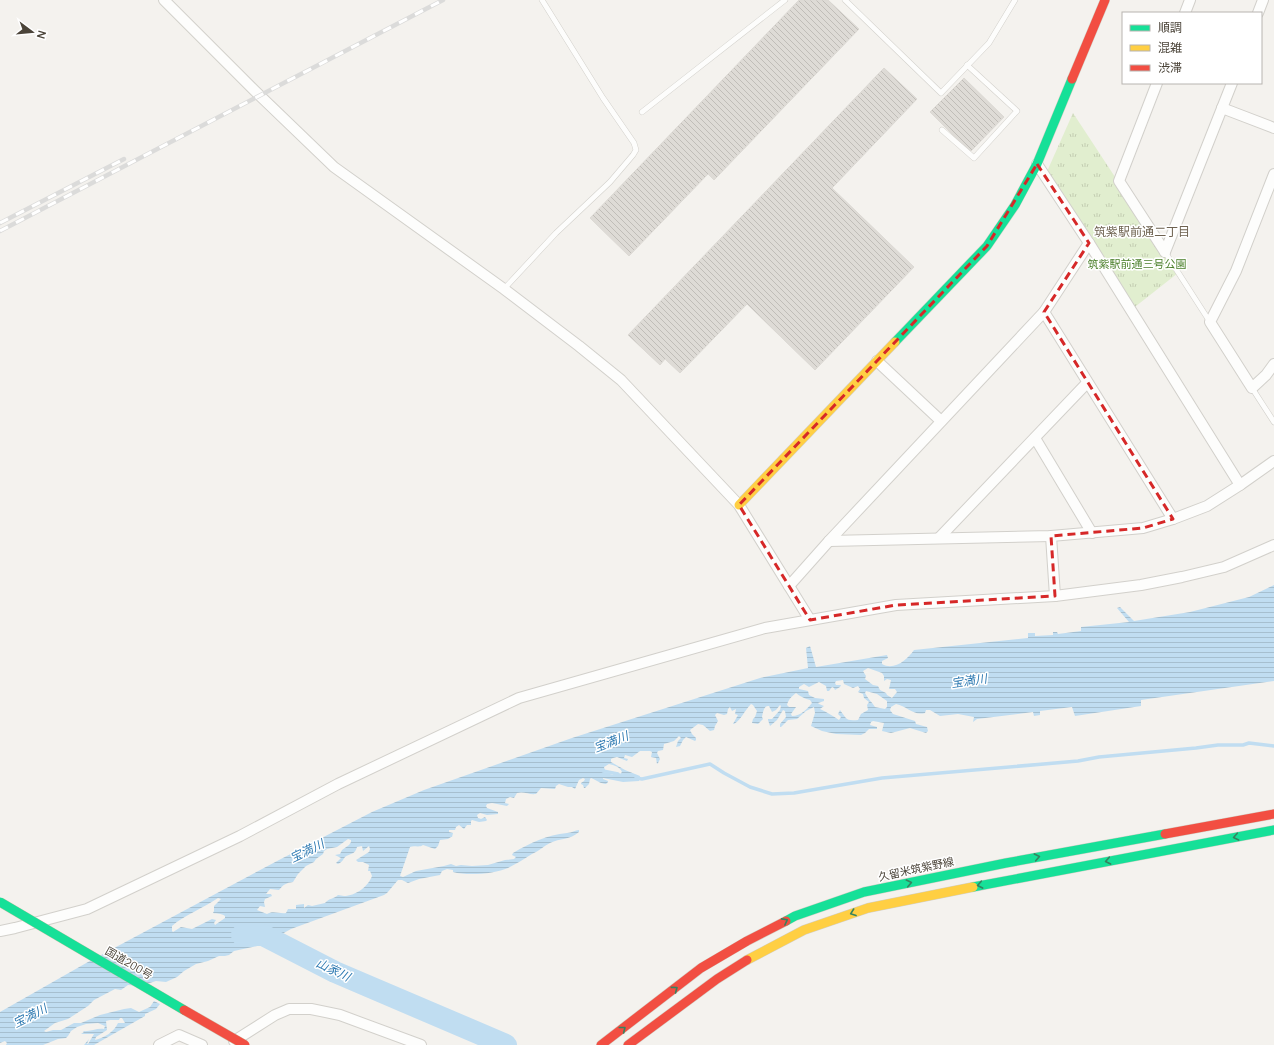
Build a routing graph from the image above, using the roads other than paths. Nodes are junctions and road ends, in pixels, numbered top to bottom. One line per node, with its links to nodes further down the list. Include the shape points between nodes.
1 (164, 0): 22 (street, via 334,167)
2 (542, 0): 22 (lane, via 634,143 636,150 610,182)
3 (785, 0): 15 (lane)
4 (846, 0): 11 (lane, via 941,93)
5 (1015, 0): 11 (lane, via 989,43)
6 (1105, 0): 18 (main road)
7 (1190, 0): 9 (street)
8 (1263, 0): 10 (street)
9 (1185, 12)
10 (1258, 12)
11 (968, 65): 17 (lane, via 1017,111 974,158)
12 (1157, 84): 21 (street, via 1119,180)
13 (1232, 84): 14 (street)
14 (1222, 108): 16 (street); 21 (street)
15 (642, 112)
16 (1274, 128)
17 (942, 130)
18 (1038, 164): 20 (street); 25 (main road, via 1015,205 987,246)
19 (1274, 174): 24 (street, via 1236,271)
20 (1089, 243): 23 (street); 33 (street)
21 (1164, 252): 24 (lane)
22 (504, 289): 34 (street, via 621,380)
23 (1044, 312): 27 (street); 29 (street)
24 (1210, 322): 28 (street)
25 (877, 361): 29 (street); 34 (main road)
26 (1274, 364): 28 (street)
27 (1088, 383): 31 (street); 35 (street)
28 (1252, 388): 30 (lane)
29 (941, 421): 39 (street)
30 (1274, 422)
31 (1035, 438): 36 (street); 38 (street)
32 (1274, 461): 33 (street)
33 (1240, 485): 35 (street, via 1207,506)
34 (739, 505): 41 (street)
35 (1173, 519): 36 (street, via 1143,528)
36 (1092, 533): 37 (street)
37 (1051, 536): 38 (street); 42 (street)
38 (939, 538): 39 (street)
39 (829, 541): 41 (street)
40 (1274, 545): 42 (street, via 1224,567 1182,577)
41 (790, 586): 43 (street)
42 (1055, 596): 43 (street, via 896,605)
43 (810, 620): 47 (street, via 765,628 519,698 87,909)
44 (1274, 814): 53 (main road, 久留米筑紫野線, one-way to 44, via 701,968 747,941 795,916 864,892 1014,861)
45 (1274, 830): 54 (main road, one-way to 54, via 868,908 804,930 759,953 717,979)
46 (0, 902): 51 (main road, 国道200号, bridge)
47 (0, 931)
48 (158, 1045): 49 (street, via 179,1035)
49 (202, 1045)
50 (227, 1045): 52 (street, via 289,1009 311,1009 340,1015)
51 (245, 1045)
52 (421, 1045)
53 (601, 1045)
54 (628, 1045)

